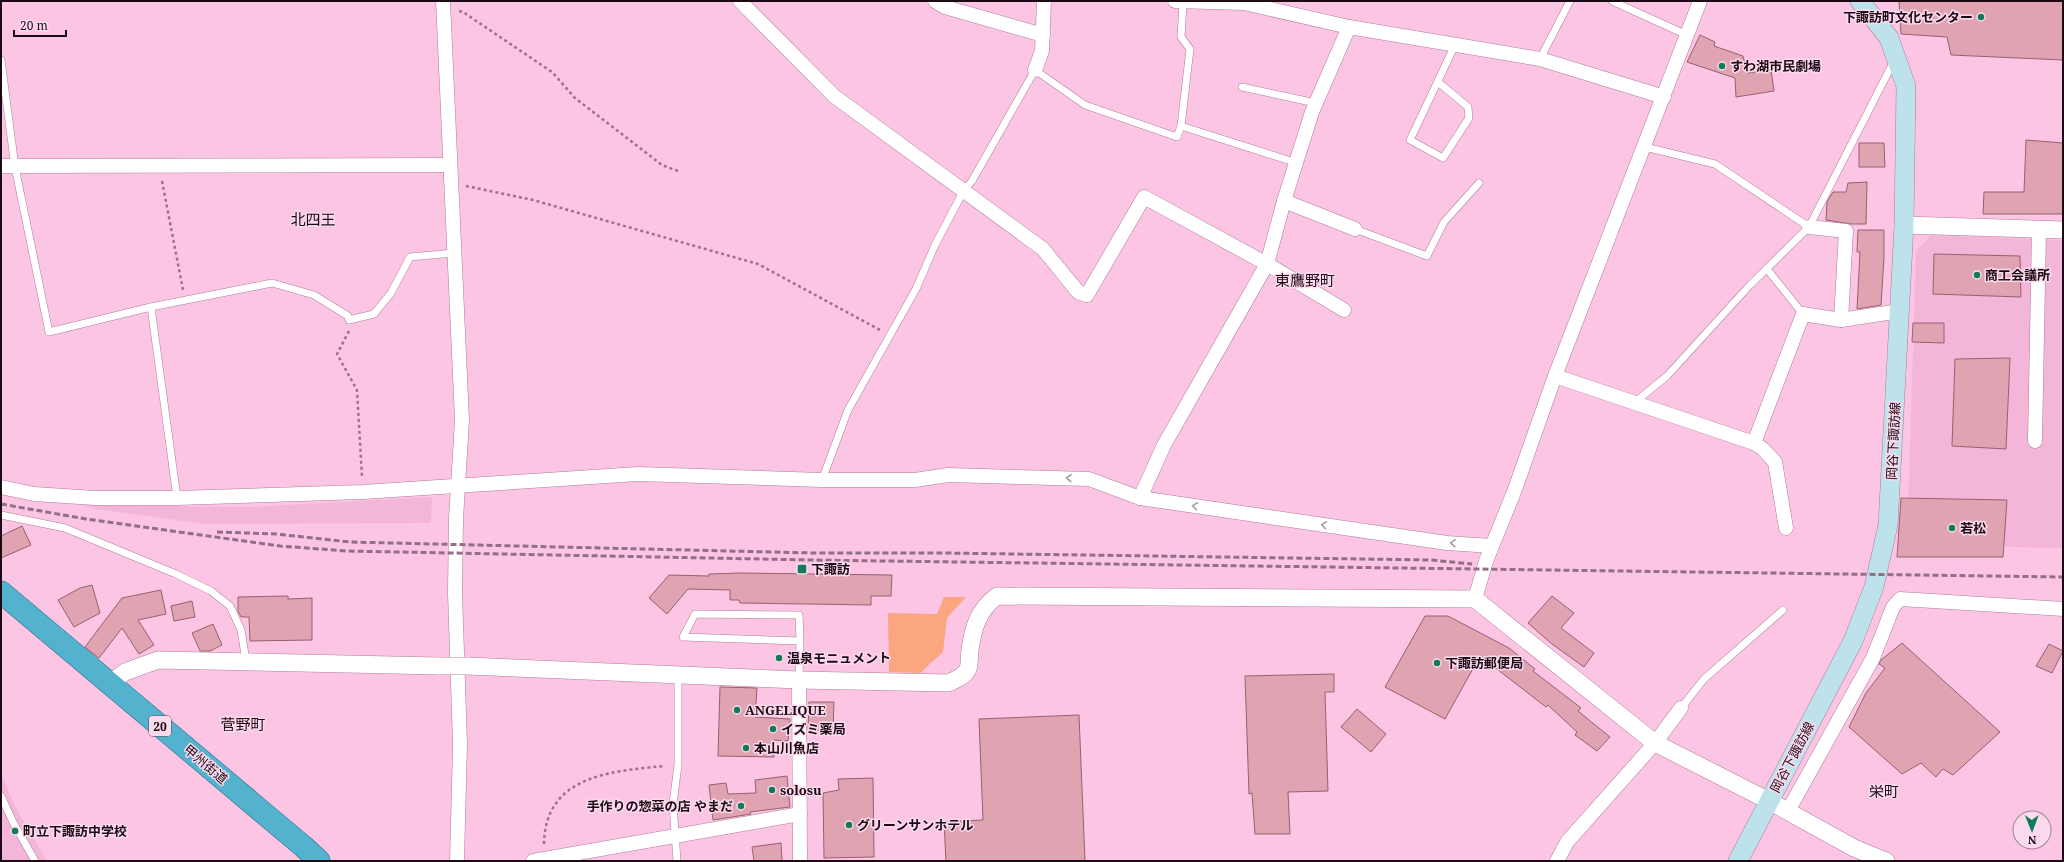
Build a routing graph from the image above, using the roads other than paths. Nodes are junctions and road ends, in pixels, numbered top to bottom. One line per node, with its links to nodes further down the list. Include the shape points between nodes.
1 (740, 1): 28 (street, via 834,96)
2 (935, 1): 11 (street, via 946,7)
3 (1044, 1): 11 (street)
4 (1570, 1): 15 (lane)
5 (1612, 1): 12 (lane)
6 (1700, 1): 12 (street)
7 (1860, 1): 14 (main road, 岡谷下諏訪線, via 1889,38)
8 (1179, 2): 10 (street, via 1244,3); 22 (lane, via 1182,37 1190,49)
9 (443, 4): 25 (street)
10 (1349, 28): 13 (street); 21 (street)
11 (1043, 35): 17 (street, via 1042,51)
12 (1688, 35): 20 (street)
13 (1455, 45): 15 (street); 18 (lane)
14 (1896, 56): 30 (main road, 岡谷下諏訪線, via 1906,86); 31 (lane)
15 (1540, 59): 20 (street)
16 (1, 60): 26 (lane)
17 (1035, 70): 22 (lane, via 1085,105 1177,137); 28 (lane, via 972,181)
18 (1438, 82): 18 (lane, via 1410,140 1443,158 1469,118 1468,107)
19 (1242, 87): 21 (lane)
20 (1664, 96): 23 (street)
21 (1316, 103): 24 (street)
22 (1181, 126): 24 (lane)
23 (1645, 147): 31 (lane, via 1715,164); 43 (street)
24 (1296, 163): 29 (street)
25 (450, 165): 26 (street); 35 (street)
26 (8, 167): 38 (lane, via 49,332)
27 (1479, 183): 32 (lane, via 1444,222 1427,256)
28 (964, 190): 36 (street, via 1043,249 1078,292 1087,295 1144,197); 47 (lane, via 935,245 916,289 848,410)
29 (1284, 201): 32 (street); 36 (street)
30 (1904, 225): 33 (street); 40 (main road, 岡谷下諏訪線)
31 (1809, 227): 37 (lane); 42 (street, via 1846,231)
32 (1355, 228)
33 (2039, 229): 34 (street); 45 (street)
34 (2063, 230)
35 (454, 253): 38 (lane, via 410,257 391,293 374,314 349,320 348,316 314,295 272,282); 48 (street, via 462,420)
36 (1267, 264): 39 (street); 51 (street, via 1164,445)
37 (1767, 268): 41 (lane); 44 (lane, via 1667,376)
38 (151, 307): 50 (lane)
39 (1344, 310)
40 (1900, 311): 42 (street); 67 (main road, 岡谷下諏訪線, via 1888,525 1874,587 1853,641)
41 (1803, 314): 42 (street); 46 (street)
42 (1841, 320)
43 (1555, 376): 44 (street); 54 (street)
44 (1635, 402): 46 (street)
45 (2035, 441)
46 (1754, 443): 53 (street, via 1775,462)
47 (822, 480): 48 (street, via 638,474); 51 (street, one-way to 47, via 1089,479 948,475 915,480)
48 (459, 486): 50 (street); 74 (street, via 455,593 460,744)
49 (1, 487): 50 (street, via 34,494 96,498)
50 (177, 498)
51 (1140, 498): 54 (street, one-way to 51, via 1447,543)
52 (1, 515): 60 (lane, via 65,528 176,574 211,592 230,606 241,630)
53 (1786, 528)
54 (1492, 546): 56 (street)
55 (1, 592): 63 (highway, 甲州街道 / 20)
56 (1475, 599): 62 (street, via 997,596 986,604 978,619 973,632 968,669 959,679 948,683); 65 (street)
57 (2063, 609): 68 (street, via 1900,599 1893,607 1873,658)
58 (1783, 610): 64 (lane, via 1704,679)
59 (800, 641): 59 (lane, via 799,615 695,614 683,637); 62 (lane)
60 (246, 661): 61 (street, bridge); 63 (street, via 158,660 125,672)
61 (678, 674): 62 (street); 70 (lane, via 678,765 673,804)
62 (799, 680): 69 (street)
63 (109, 684): 73 (highway, 甲州街道 / 20)
64 (1681, 708): 65 (street)
65 (1655, 743): 67 (street); 77 (street, via 1568,842)
66 (1, 796): 72 (lane)
67 (1769, 801): 68 (street); 78 (main road, 岡谷下諏訪線)
68 (1788, 811): 79 (street, via 1854,848)
69 (800, 814): 70 (street); 76 (street)
70 (675, 837): 71 (street); 75 (lane)
71 (539, 860)
72 (35, 861)
73 (319, 861)
74 (458, 861)
75 (677, 861)
76 (800, 861)
77 (1557, 861)
78 (1738, 861)
79 (1886, 861)

